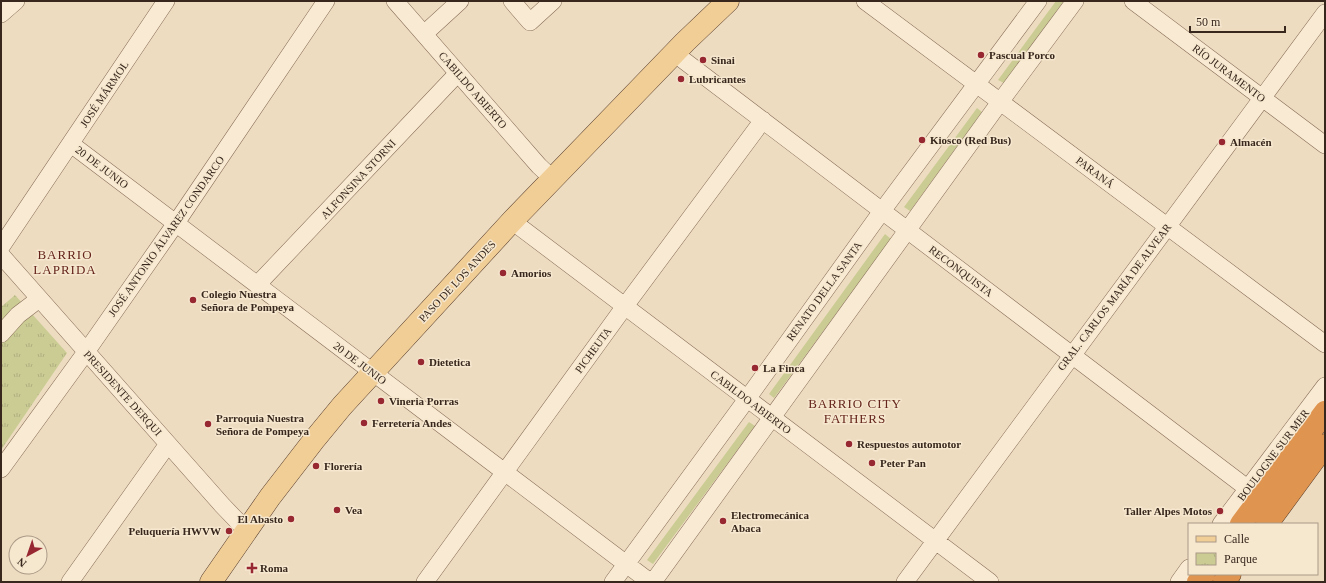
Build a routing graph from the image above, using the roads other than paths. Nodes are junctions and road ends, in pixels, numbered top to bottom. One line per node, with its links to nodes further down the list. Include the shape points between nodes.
1 (16, 1): 14 (street)
2 (166, 1): 22 (street, JOSÉ MÁRMOL)
3 (326, 1): 27 (street, JOSÉ ANTONIO ÁLVAREZ CONDARCO)
4 (394, 1): 15 (street, CABILDO ABIERTO)
5 (460, 1): 15 (street)
6 (512, 1): 7 (street, via 530,22)
7 (553, 1)
8 (728, 1): 16 (main road, PASO DE LOS ANDES)
9 (865, 1): 18 (street, PARANÁ)
10 (1038, 1): 18 (street, RENATO DELLA SANTA)
11 (1075, 1): 20 (street)
12 (1132, 1): 19 (street, RÍO JURAMENTO)
13 (1325, 13): 19 (street, GRAL. CARLOS MARÍA DE ALVEAR)
14 (1, 14)
15 (424, 34): 17 (street, CABILDO ABIERTO)
16 (674, 53): 21 (street, RECONQUISTA); 24 (main road, PASO DE LOS ANDES)
17 (458, 73): 24 (street, CABILDO ABIERTO, via 539,166); 32 (street, ALFONSINA STORNI)
18 (976, 84): 20 (street, PARANÁ); 25 (street, RENATO DELLA SANTA)
19 (1262, 97): 23 (street, RÍO JURAMENTO); 28 (street, GRAL. CARLOS MARÍA DE ALVEAR)
20 (1000, 102): 28 (street, PARANÁ); 29 (street)
21 (763, 120): 25 (street, RECONQUISTA); 34 (street, PICHEUTA)
22 (71, 144): 27 (street, 20 DE JUNIO); 30 (street, JOSÉ MÁRMOL)
23 (1325, 145)
24 (553, 178): 26 (main road, PASO DE LOS ANDES)
25 (882, 210): 29 (street, RECONQUISTA); 41 (street, RENATO DELLA SANTA)
26 (512, 221): 34 (street, CABILDO ABIERTO); 39 (main road, PASO DE LOS ANDES)
27 (176, 223): 32 (street, 20 DE JUNIO); 37 (street, JOSÉ ANTONIO ÁLVAREZ CONDARCO)
28 (1167, 226): 36 (street, PARANÁ); 38 (street, GRAL. CARLOS MARÍA DE ALVEAR)
29 (908, 231): 38 (street, RECONQUISTA); 43 (street)
30 (1, 247)
31 (1, 255): 33 (street, PRESIDENTE DERQUI)
32 (257, 285): 39 (street, 20 DE JUNIO)
33 (39, 299): 35 (street); 37 (street, PRESIDENTE DERQUI)
34 (625, 306): 41 (street, CABILDO ABIERTO); 47 (street, PICHEUTA)
35 (1, 334)
36 (1325, 344)
37 (86, 352): 44 (street, PRESIDENTE DERQUI); 46 (street, JOSÉ ANTONIO ÁLVAREZ CONDARCO)
38 (1071, 355): 48 (street, RECONQUISTA); 53 (street, GRAL. CARLOS MARÍA DE ALVEAR)
39 (373, 372): 47 (street, 20 DE JUNIO); 52 (main road, PASO DE LOS ANDES, via 314,440)
40 (1325, 386): 48 (street, BOULOGNE SUR MER)
41 (747, 399): 43 (street, CABILDO ABIERTO); 54 (street, RENATO DELLA SANTA)
42 (1325, 412): 50 (highway)
43 (772, 418): 53 (street, CABILDO ABIERTO); 61 (street)
44 (168, 444): 52 (street, PRESIDENTE DERQUI); 57 (street)
45 (1325, 445): 51 (highway)
46 (1, 469)
47 (505, 472): 54 (street, 20 DE JUNIO); 58 (street, PICHEUTA)
48 (1247, 488): 49 (street, BOULOGNE SUR MER)
49 (1222, 523)
50 (1242, 523)
51 (1268, 523)
52 (246, 530): 56 (main road, PASO DE LOS ANDES)
53 (935, 541): 62 (street, GRAL. CARLOS MARÍA DE ALVEAR); 63 (street, CABILDO ABIERTO)
54 (626, 564): 59 (street, RENATO DELLA SANTA); 60 (street, 20 DE JUNIO)
55 (1188, 569): 64 (street)
56 (215, 580)
57 (70, 582)
58 (425, 582)
59 (613, 582)
60 (650, 582)
61 (653, 582)
62 (904, 582)
63 (990, 582)
64 (1179, 582)

